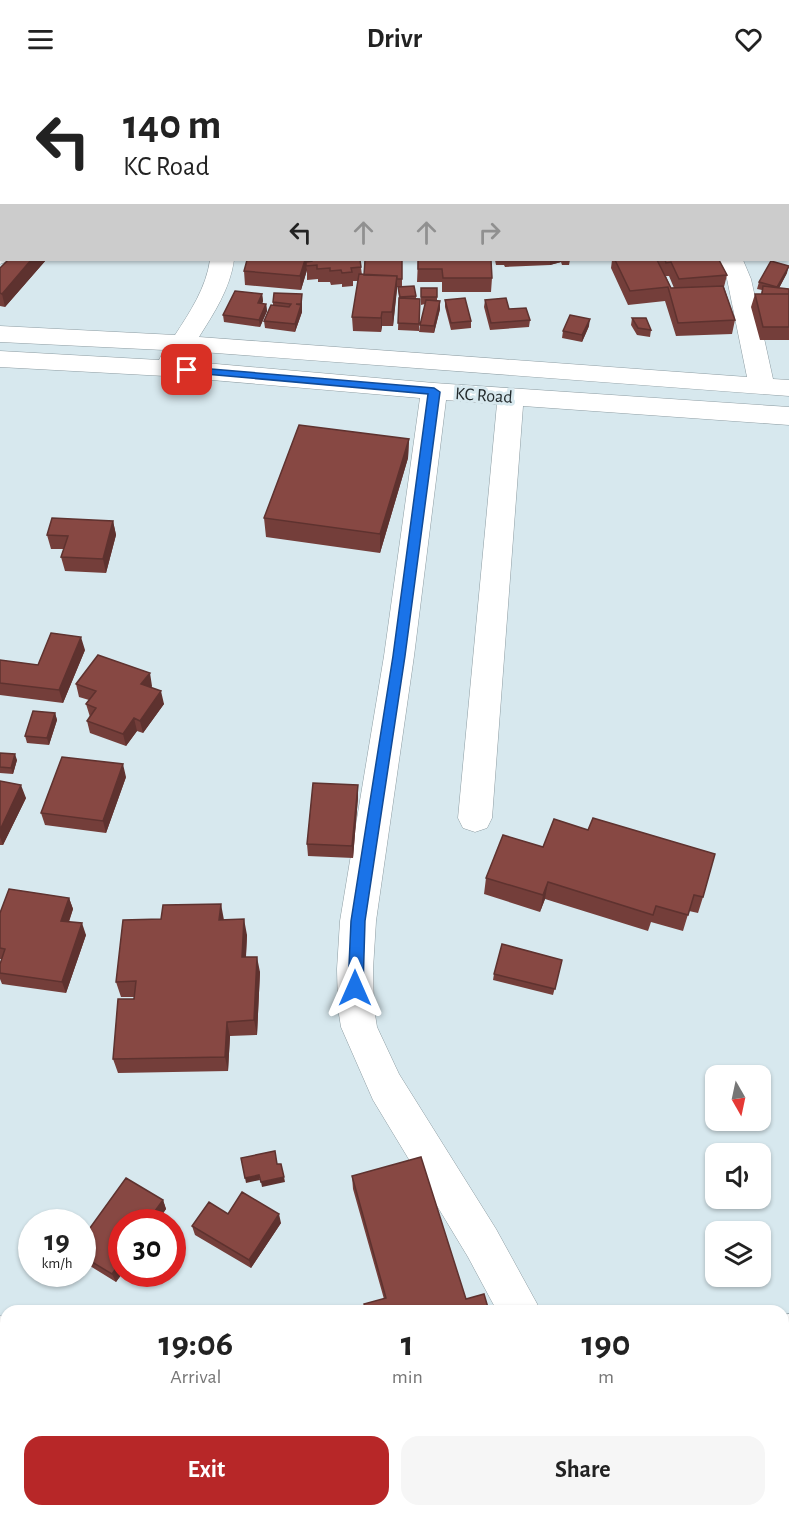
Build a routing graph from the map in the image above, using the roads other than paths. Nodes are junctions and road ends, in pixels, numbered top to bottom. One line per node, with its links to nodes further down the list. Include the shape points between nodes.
1 (222, 261): 4 (street, via 221,272)
2 (731, 261): 8 (street, via 739,279)
3 (0, 334): 4 (street)
4 (181, 344): 6 (street); 7 (street)
5 (0, 359): 6 (street, KC Road)
6 (165, 368): 10 (street, KC Road)
7 (690, 380): 8 (street); 12 (street)
8 (762, 386): 9 (street)
9 (789, 388)
10 (434, 392): 11 (street, KC Road); 15 (street, via 358,921 356,1008 359,1027 386,1087)
11 (511, 397): 12 (street, KC Road); 14 (street)
12 (694, 410): 13 (street, KC Road)
13 (786, 422)
14 (475, 818)
15 (517, 1305)

